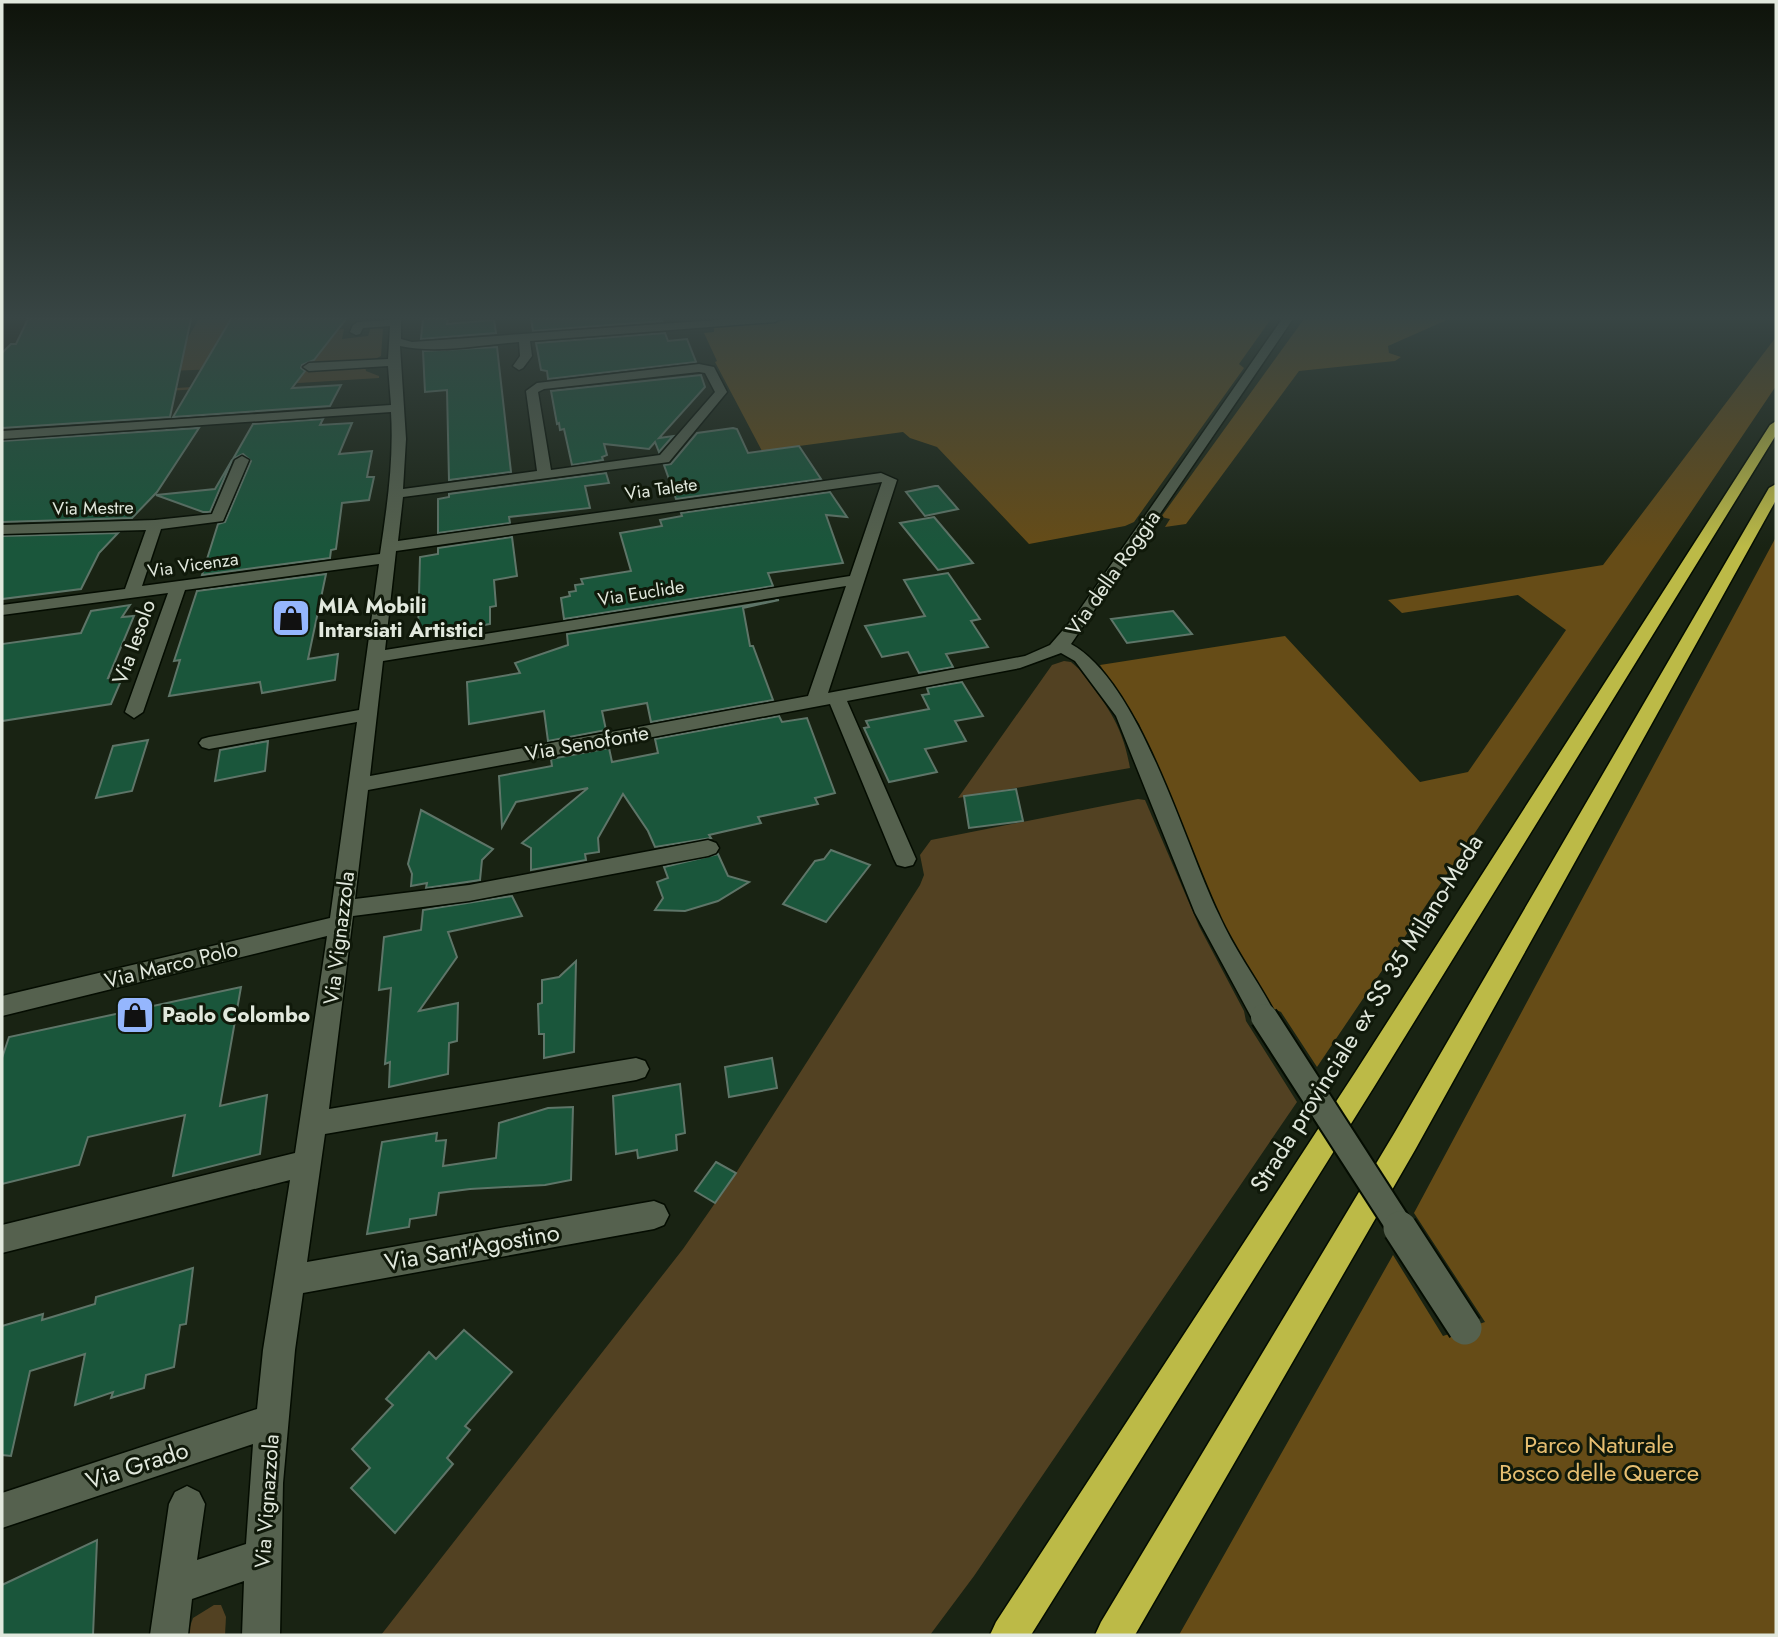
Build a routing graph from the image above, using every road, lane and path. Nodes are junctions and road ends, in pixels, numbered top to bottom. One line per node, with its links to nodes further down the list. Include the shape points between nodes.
1 (397, 395): 5 (street, Via Vignazzola)
2 (533, 395): 9 (street)
3 (718, 395): 9 (street, via 664,459)
4 (1235, 395): 19 (street, Via della Roggia)
5 (398, 408): 7 (street); 11 (street, Via Vignazzola)
6 (1776, 425): 44 (highway, Strada provinciale ex SS 35 Milano-Meda)
7 (2, 435)
8 (242, 460): 12 (street, via 218,518)
9 (545, 475): 11 (street)
10 (1776, 488): 45 (highway, via 1398,1153)
11 (396, 494): 14 (street, Via Vignazzola)
12 (155, 525): 13 (street, Via Mestre); 17 (street, Via Mestre)
13 (2, 529)
14 (390, 553): 15 (street, Via Talete, via 881,477 890,480); 16 (street, Via Vicenza); 20 (street, Via Vignazzola)
15 (856, 580): 20 (street, Via Euclide); 21 (street)
16 (178, 587): 17 (street, Via Vicenza); 22 (street, Via Iesolo)
17 (132, 593): 18 (street, Via Vicenza)
18 (3, 612)
19 (1061, 646): 21 (street, Via Senofonte, via 1020,663); 36 (street, Via della Roggia, bridge, via 1086,663 1125,715 1222,946)
20 (376, 657): 23 (street, Via Vignazzola)
21 (826, 699): 25 (street, Via Senofonte); 27 (street)
22 (134, 712)
23 (368, 715): 24 (street); 25 (street, Via Vignazzola)
24 (209, 743)
25 (359, 785): 28 (street, Via Vignazzola)
26 (708, 848): 28 (street, Via Marco Polo)
27 (905, 859)
28 (342, 917): 29 (street, Via Marco Polo); 31 (street, Via Vignazzola)
29 (2, 1006)
30 (636, 1069): 31 (street)
31 (313, 1124): 32 (street, Via Vignazzola)
32 (306, 1163): 34 (street); 35 (street, Via Vignazzola)
33 (654, 1215): 35 (street, Via Sant'Agostino)
34 (2, 1239)
35 (289, 1280): 37 (street, Via Vignazzola)
36 (1465, 1328)
37 (272, 1421): 39 (street, Via Grado); 40 (street, Via Vignazzola)
38 (187, 1504): 41 (street)
39 (2, 1510)
40 (262, 1557): 41 (street); 43 (street, Via Vignazzola)
41 (175, 1586): 42 (street)
42 (169, 1635)
43 (261, 1635)
44 (1009, 1635)
45 (1114, 1635)

